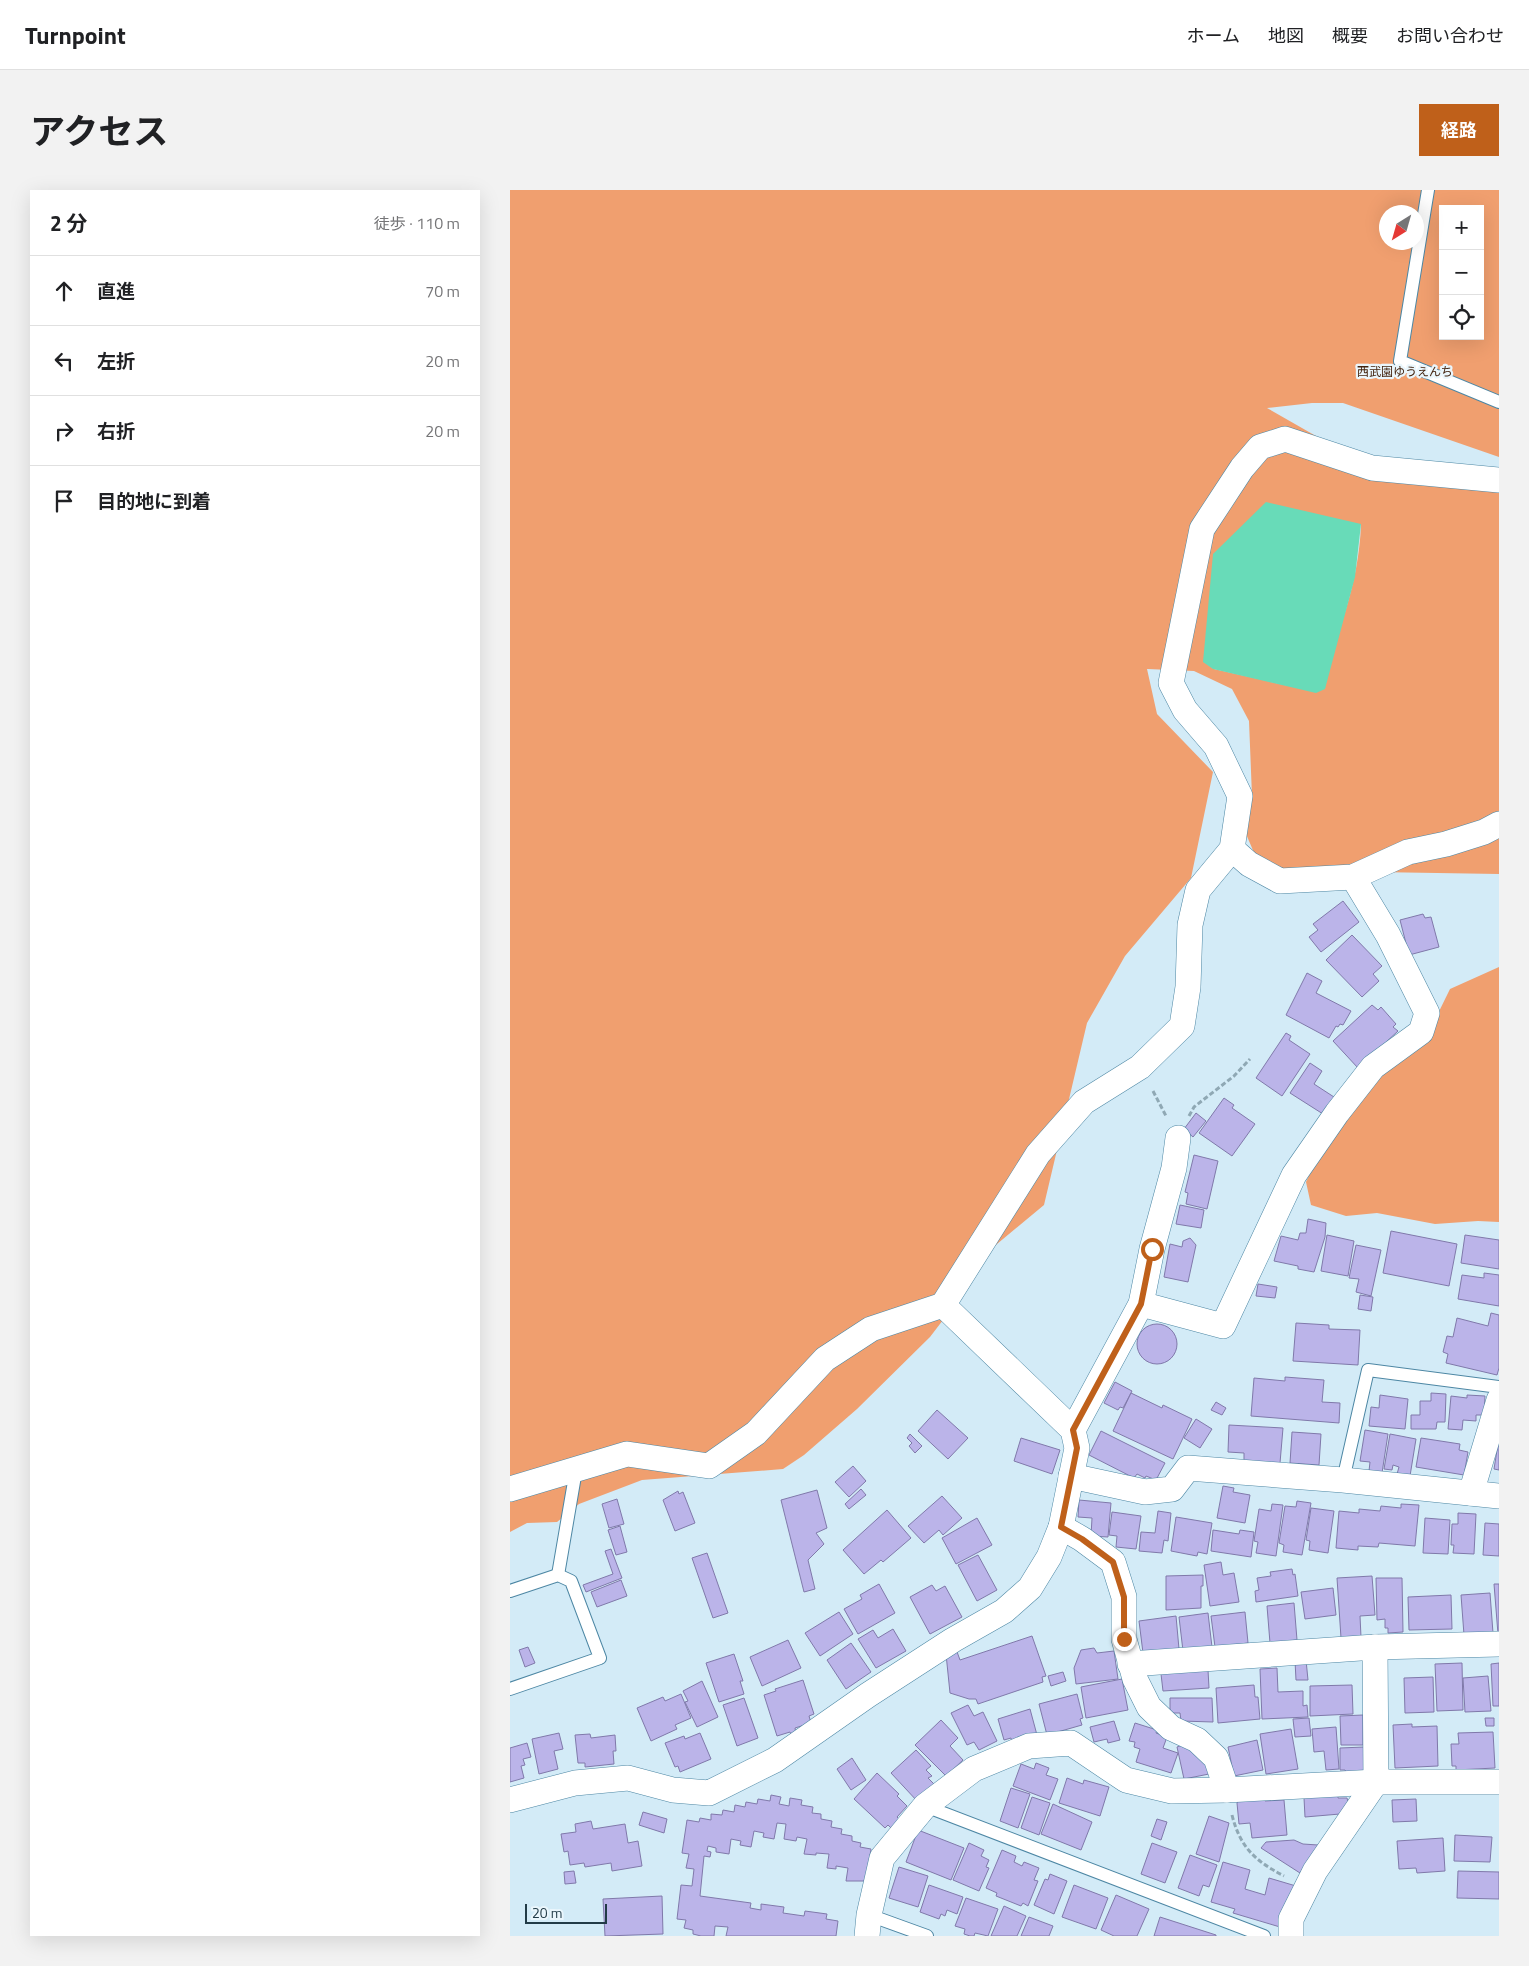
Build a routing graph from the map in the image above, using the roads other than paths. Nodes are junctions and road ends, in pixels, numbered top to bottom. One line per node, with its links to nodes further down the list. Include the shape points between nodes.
1 (1428, 190): 2 (lane, via 1400,361)
2 (1499, 402)
3 (1499, 480): 5 (street, via 1372,468 1285,439 1260,447 1242,468 1202,529 1172,683 1185,710 1216,746 1240,796)
4 (1499, 824): 6 (street, via 1446,844 1408,852)
5 (1232, 849): 6 (street, via 1249,864 1280,881); 9 (street, via 1198,890 1190,925 1188,987 1182,1026 1140,1067 1084,1102 1038,1154)
6 (1353, 876): 8 (street, via 1388,935 1427,1013 1421,1032 1373,1067 1294,1175 1223,1326)
7 (1178, 1138): 8 (street, via 1174,1168)
8 (1141, 1304): 12 (street)
9 (943, 1305): 12 (street); 13 (street, via 871,1329 826,1359 756,1433 709,1466 626,1454)
10 (1499, 1387): 15 (lane, via 1368,1370)
11 (1499, 1400): 17 (street)
12 (1073, 1430): 14 (street, via 1077,1448)
13 (576, 1470): 16 (street); 20 (lane)
14 (1071, 1476): 15 (street, via 1145,1492 1172,1489 1188,1468); 19 (street)
15 (1343, 1480): 17 (street)
16 (510, 1489)
17 (1471, 1493): 18 (street)
18 (1499, 1496)
19 (1061, 1527): 24 (street, via 1113,1562 1124,1597 1124,1639); 29 (street, via 1049,1557 1030,1588 1004,1611 883,1685 775,1760 709,1793 673,1790 628,1778 575,1783)
20 (558, 1574): 21 (lane); 25 (lane, via 571,1581 600,1658)
21 (510, 1591)
22 (1499, 1644): 23 (street)
23 (1375, 1647): 24 (street); 26 (street)
24 (1130, 1664): 28 (street, via 1149,1706 1171,1728 1197,1740 1216,1758)
25 (510, 1689)
26 (1376, 1782): 27 (street); 28 (street); 34 (street, via 1315,1872 1291,1919)
27 (1499, 1782)
28 (1227, 1790): 30 (street, via 1172,1791 1126,1780 1071,1743 1030,1746 974,1769)
29 (510, 1800)
30 (926, 1806): 31 (street, via 882,1858); 33 (lane)
31 (868, 1925): 32 (lane)
32 (927, 1936)
33 (1264, 1936)
34 (1291, 1936)

